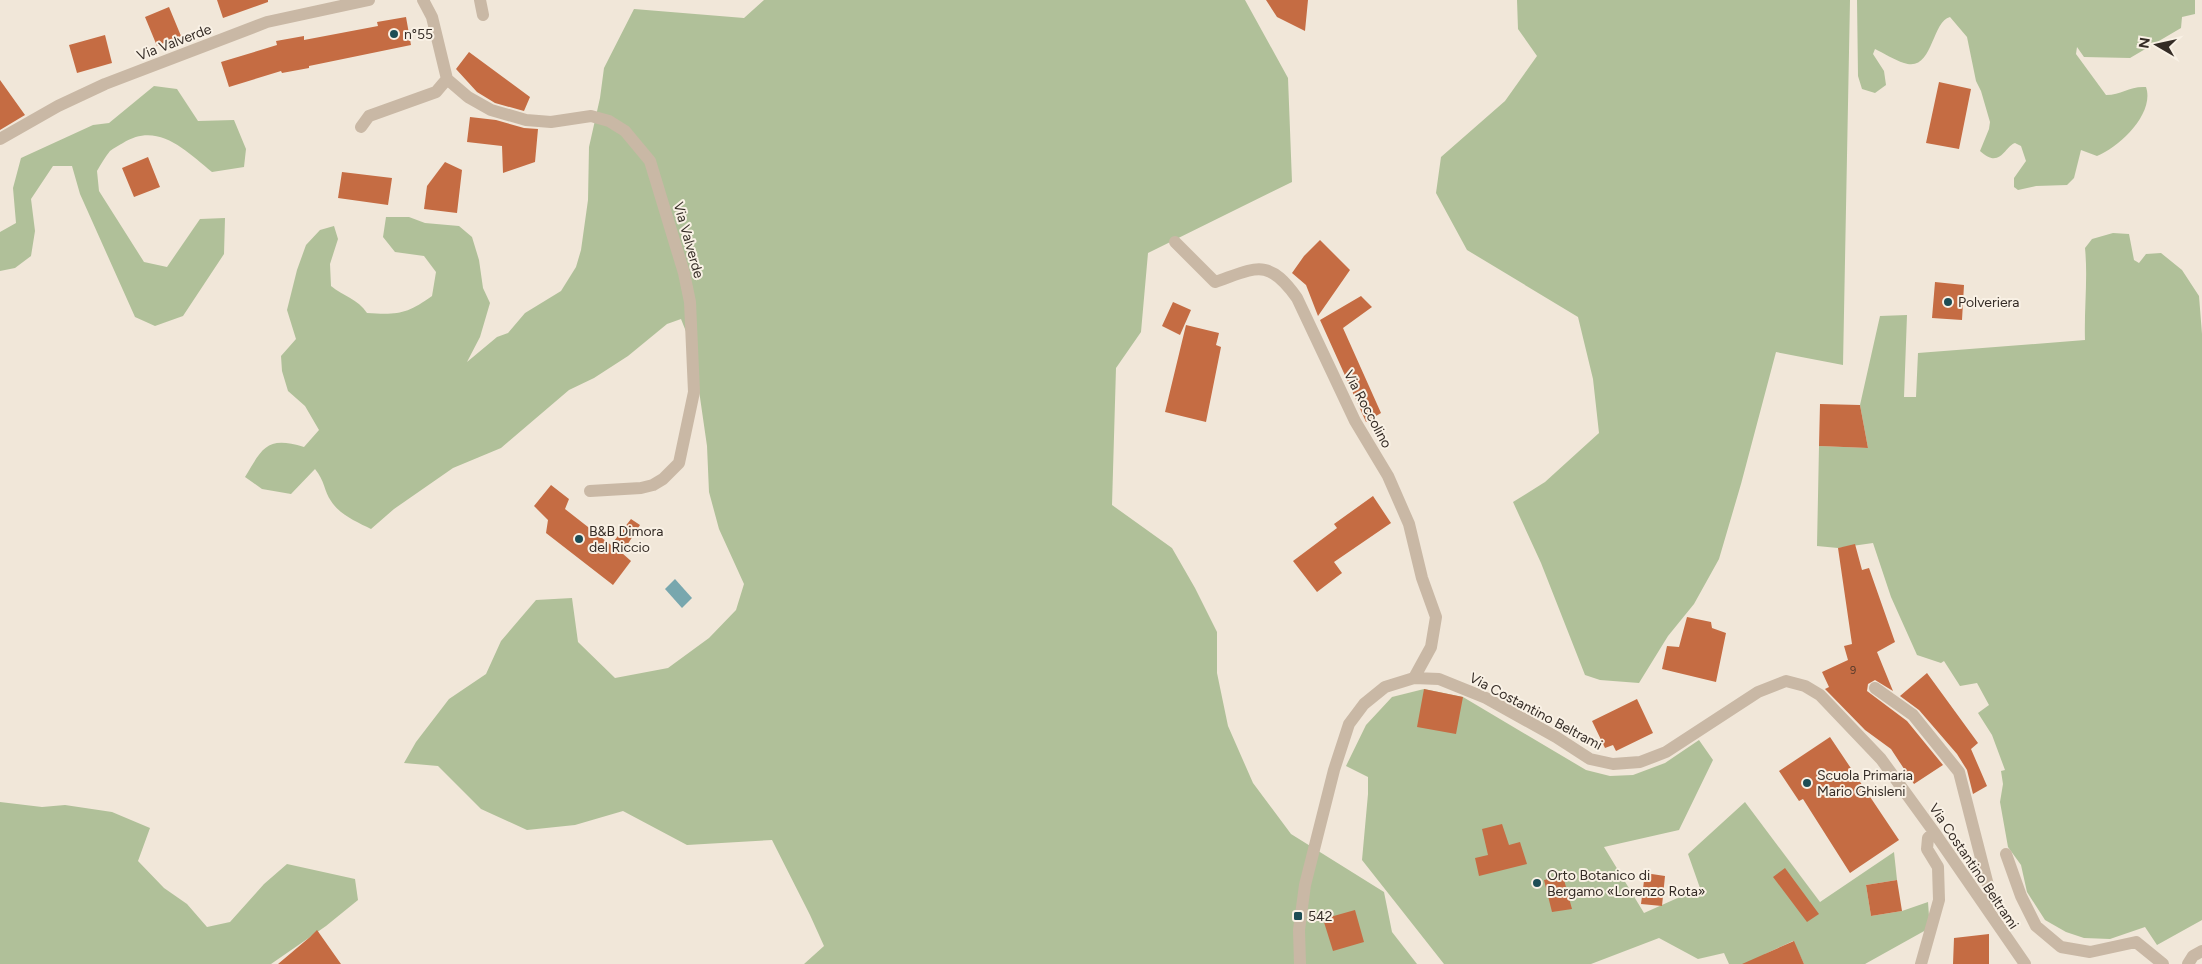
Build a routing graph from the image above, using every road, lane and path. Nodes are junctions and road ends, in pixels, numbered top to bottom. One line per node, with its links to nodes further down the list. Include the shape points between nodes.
1 (369, 0): 7 (street, Via Valverde, via 267,22 106,84 58,106)
2 (423, 0): 5 (street, via 432,17)
3 (480, 0): 4 (street)
4 (483, 15)
5 (447, 79): 6 (street, via 436,92 369,116); 9 (street, Via Valverde, via 468,97 491,110 526,120 551,122 591,116 609,121 625,131 650,161 690,302 694,392 679,463 663,479 642,488)
6 (361, 127)
7 (0, 139)
8 (1176, 242): 10 (street, Via Roccolino, via 1215,282 1252,269 1267,269 1284,280 1297,298 1355,421 1388,476 1409,524 1422,578 1436,617 1432,648)
9 (590, 491)
10 (1414, 678): 12 (street, Via Costantino Beltrami, via 1439,679 1486,698 1590,759 1613,764 1640,762 1666,752 1758,692 1786,680 1820,695 1881,759); 16 (street, Via Costantino Beltrami, via 1385,687 1364,704 1349,724 1305,886 1299,930)
11 (1875, 688): 14 (street, via 1912,715 1959,772 1991,897)
12 (1934, 832): 14 (street, Via Costantino Beltrami); 17 (street, via 1928,838 1927,849 1938,867 1940,900)
13 (2006, 854): 19 (street, via 2036,926 2061,947 2090,952 2136,942)
14 (1988, 910): 18 (street, Via Costantino Beltrami)
15 (2202, 951): 20 (street)
16 (1300, 964)
17 (1921, 964)
18 (2025, 964)
19 (2163, 964)
20 (2188, 964)

